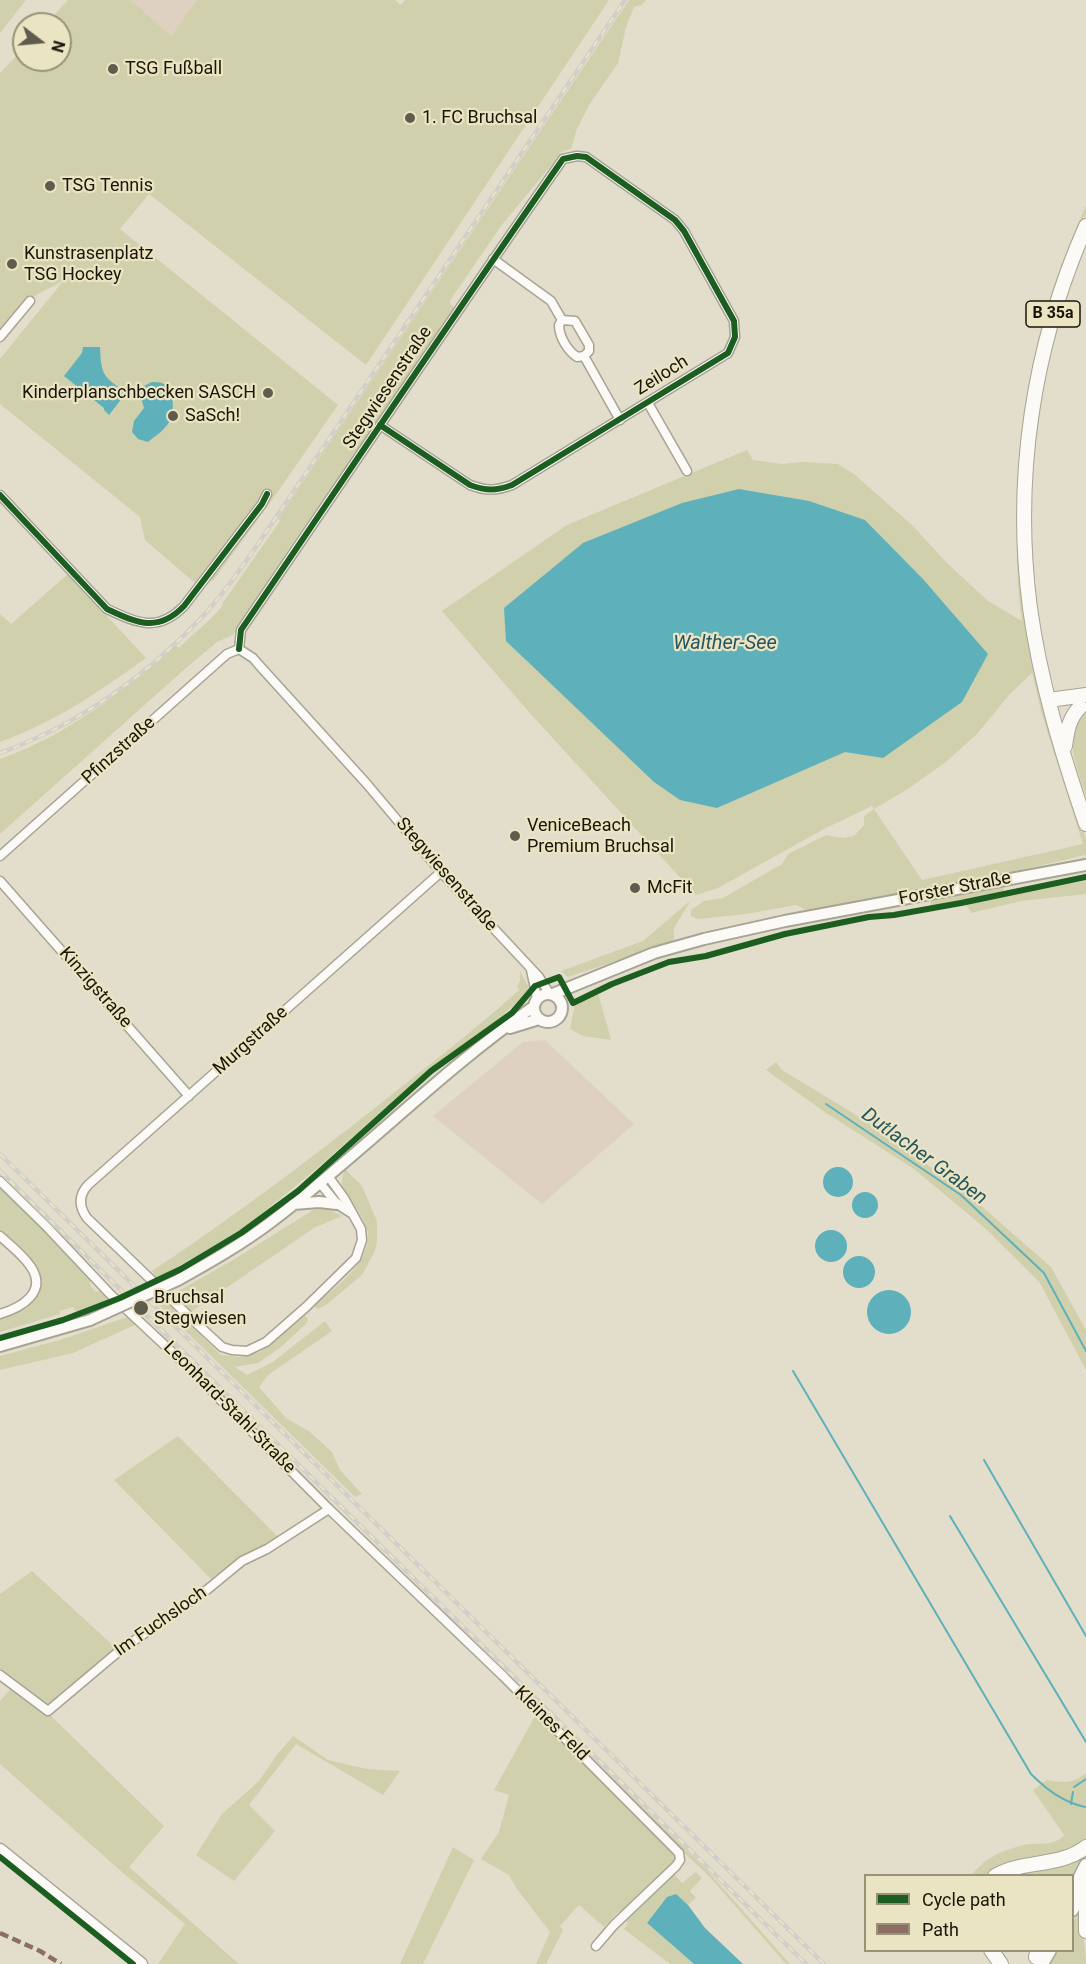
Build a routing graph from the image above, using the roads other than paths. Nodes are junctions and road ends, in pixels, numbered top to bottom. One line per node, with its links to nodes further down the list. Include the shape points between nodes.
1 (577, 156): 3 (street, Stegwiesenstraße, via 562,159); 8 (street, Zeiloch, via 586,157 675,220 734,321 735,337 728,352)
2 (1086, 226): 16 (main road, B 35a, via 1050,326 1027,444 1025,555 1031,610)
3 (493, 260): 5 (street, via 551,301); 10 (street, Stegwiesenstraße)
4 (30, 301): 6 (street)
5 (562, 320): 7 (street, via 559,333 572,353); 7 (street, via 575,321 589,345)
6 (0, 337)
7 (584, 356): 9 (street)
8 (648, 403): 9 (street, Zeiloch); 11 (street, Zeiloch)
9 (620, 420): 10 (street, Zeiloch, via 498,490 470,485)
10 (380, 425): 14 (street, Stegwiesenstraße, via 241,630)
11 (687, 471)
12 (267, 494): 13 (street, via 184,606 165,621 149,623 127,619 107,609)
13 (0, 495)
14 (239, 650): 19 (street, Pfinzstraße, via 227,654); 21 (street, Stegwiesenstraße, via 253,658)
15 (1084, 702): 16 (main road, via 1061,711); 17 (main road, via 1068,725)
16 (1050, 705): 17 (main road, B 35a)
17 (1064, 751): 18 (main road, B 35a)
18 (1086, 824)
19 (0, 856)
20 (1086, 865): 24 (street, Forster Straße, via 704,939 654,953)
21 (441, 872): 23 (street, Stegwiesenstraße); 30 (street, Murgstraße)
22 (0, 881): 30 (street, Kinzigstraße)
23 (531, 969): 25 (street, Stegwiesenstraße); 26 (street)
24 (583, 983): 25 (street, Forster Straße); 27 (street, Forster Straße)
25 (551, 994): 26 (street); 27 (street)
26 (535, 1003): 28 (street); 29 (street)
27 (562, 1005): 28 (street, via 557,1019)
28 (539, 1019): 29 (street)
29 (504, 1030): 31 (street, via 438,1080)
30 (189, 1096): 35 (street, Murgstraße, via 84,1190 81,1205 87,1218 222,1347 239,1352 266,1342 356,1258 362,1240 361,1229)
31 (324, 1179): 33 (street); 34 (street); 35 (street, via 344,1198)
32 (0, 1181): 39 (street, Leonhard-Stahl-Straße)
33 (293, 1204): 34 (street); 38 (street, bridge, via 226,1253 178,1280 90,1320)
34 (337, 1204): 35 (street)
35 (352, 1214)
36 (0, 1236): 37 (street, via 27,1263 35,1278 32,1295 20,1307)
37 (0, 1314)
38 (0, 1346)
39 (329, 1509): 40 (street, Im Fuchsloch, via 267,1550 242,1561 118,1652 48,1711); 50 (street, Kleines Feld, via 679,1853 676,1866)
40 (0, 1675)
41 (1086, 1847): 44 (main road, via 1068,1859 1017,1866)
42 (0, 1850): 51 (main road)
43 (1086, 1865): 46 (main road)
44 (997, 1874)
45 (1086, 1885): 48 (main road)
46 (1074, 1889)
47 (1086, 1904): 49 (main road)
48 (1074, 1906)
49 (1086, 1931)
50 (596, 1946)
51 (138, 1962)

